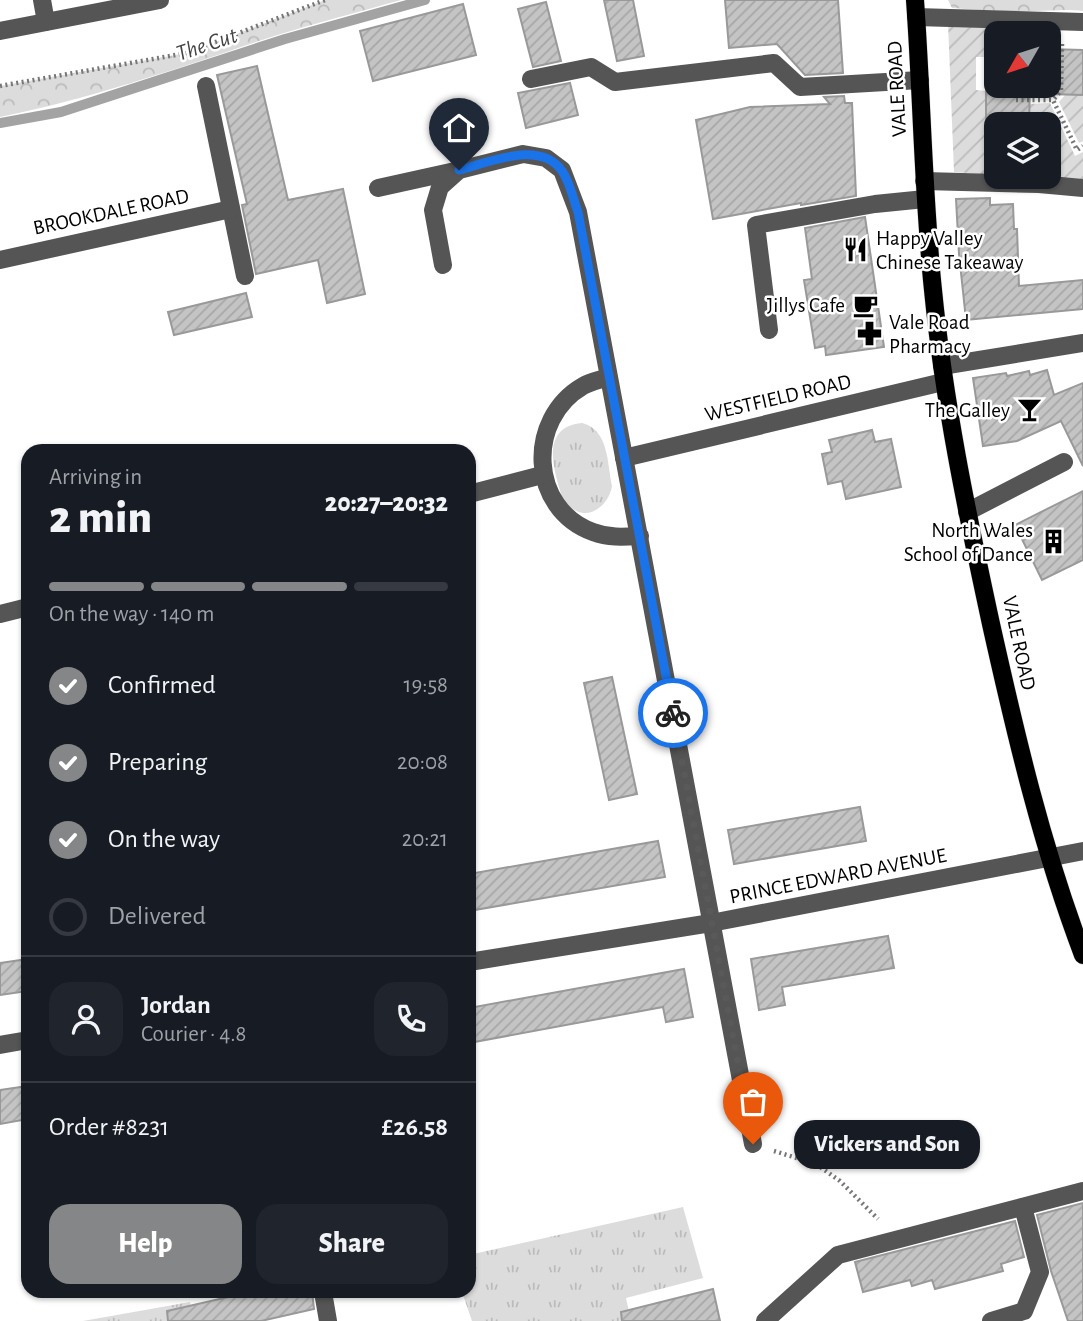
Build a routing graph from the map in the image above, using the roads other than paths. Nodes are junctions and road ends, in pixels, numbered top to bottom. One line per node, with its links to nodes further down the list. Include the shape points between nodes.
1 (41, 0): 4 (street)
2 (160, 0): 4 (street)
3 (915, 9): 5 (street); 8 (main road, VALE ROAD)
4 (46, 22): 6 (street)
5 (1083, 22)
6 (0, 31)
7 (531, 79): 8 (street, via 592,67 615,82 774,63 800,87)
8 (920, 80): 13 (main road, VALE ROAD)
9 (206, 86): 14 (street)
10 (459, 170): 11 (street); 16 (street, via 440,187 433,210); 21 (street, via 523,154 546,158 562,170 578,212)
11 (378, 188)
12 (1083, 188): 13 (street, via 1039,184)
13 (925, 190): 18 (street, via 875,204 756,225); 20 (main road, VALE ROAD)
14 (231, 209): 15 (street, BROOKDALE ROAD); 17 (street)
15 (0, 260)
16 (443, 265)
17 (245, 276)
18 (769, 330)
19 (1083, 343): 20 (street, WESTFIELD ROAD)
20 (942, 374): 22 (street, WESTFIELD ROAD); 26 (main road, VALE ROAD)
21 (608, 377): 22 (street); 24 (street, via 583,386 562,402 548,424)
22 (624, 458): 27 (street)
23 (1064, 462): 26 (street)
24 (542, 475): 25 (street); 27 (street, via 569,517 590,531 615,538)
25 (476, 492)
26 (967, 512): 31 (main road, VALE ROAD, via 1012,721)
27 (640, 536): 32 (street)
28 (21, 609): 29 (street)
29 (0, 614)
30 (1083, 851): 31 (street, PRINCE EDWARD AVENUE)
31 (1049, 858): 32 (street, PRINCE EDWARD AVENUE); 33 (main road, VALE ROAD)
32 (711, 923): 34 (street, PRINCE EDWARD AVENUE); 37 (street)
33 (1083, 955)
34 (476, 961)
35 (21, 1041): 36 (street)
36 (0, 1045)
37 (753, 1144)
38 (1083, 1191): 39 (street)
39 (1023, 1207): 42 (street, via 838,1255); 43 (street, via 1041,1272 1024,1311)
40 (324, 1298): 41 (street)
41 (328, 1321)
42 (765, 1321)
43 (991, 1321)

